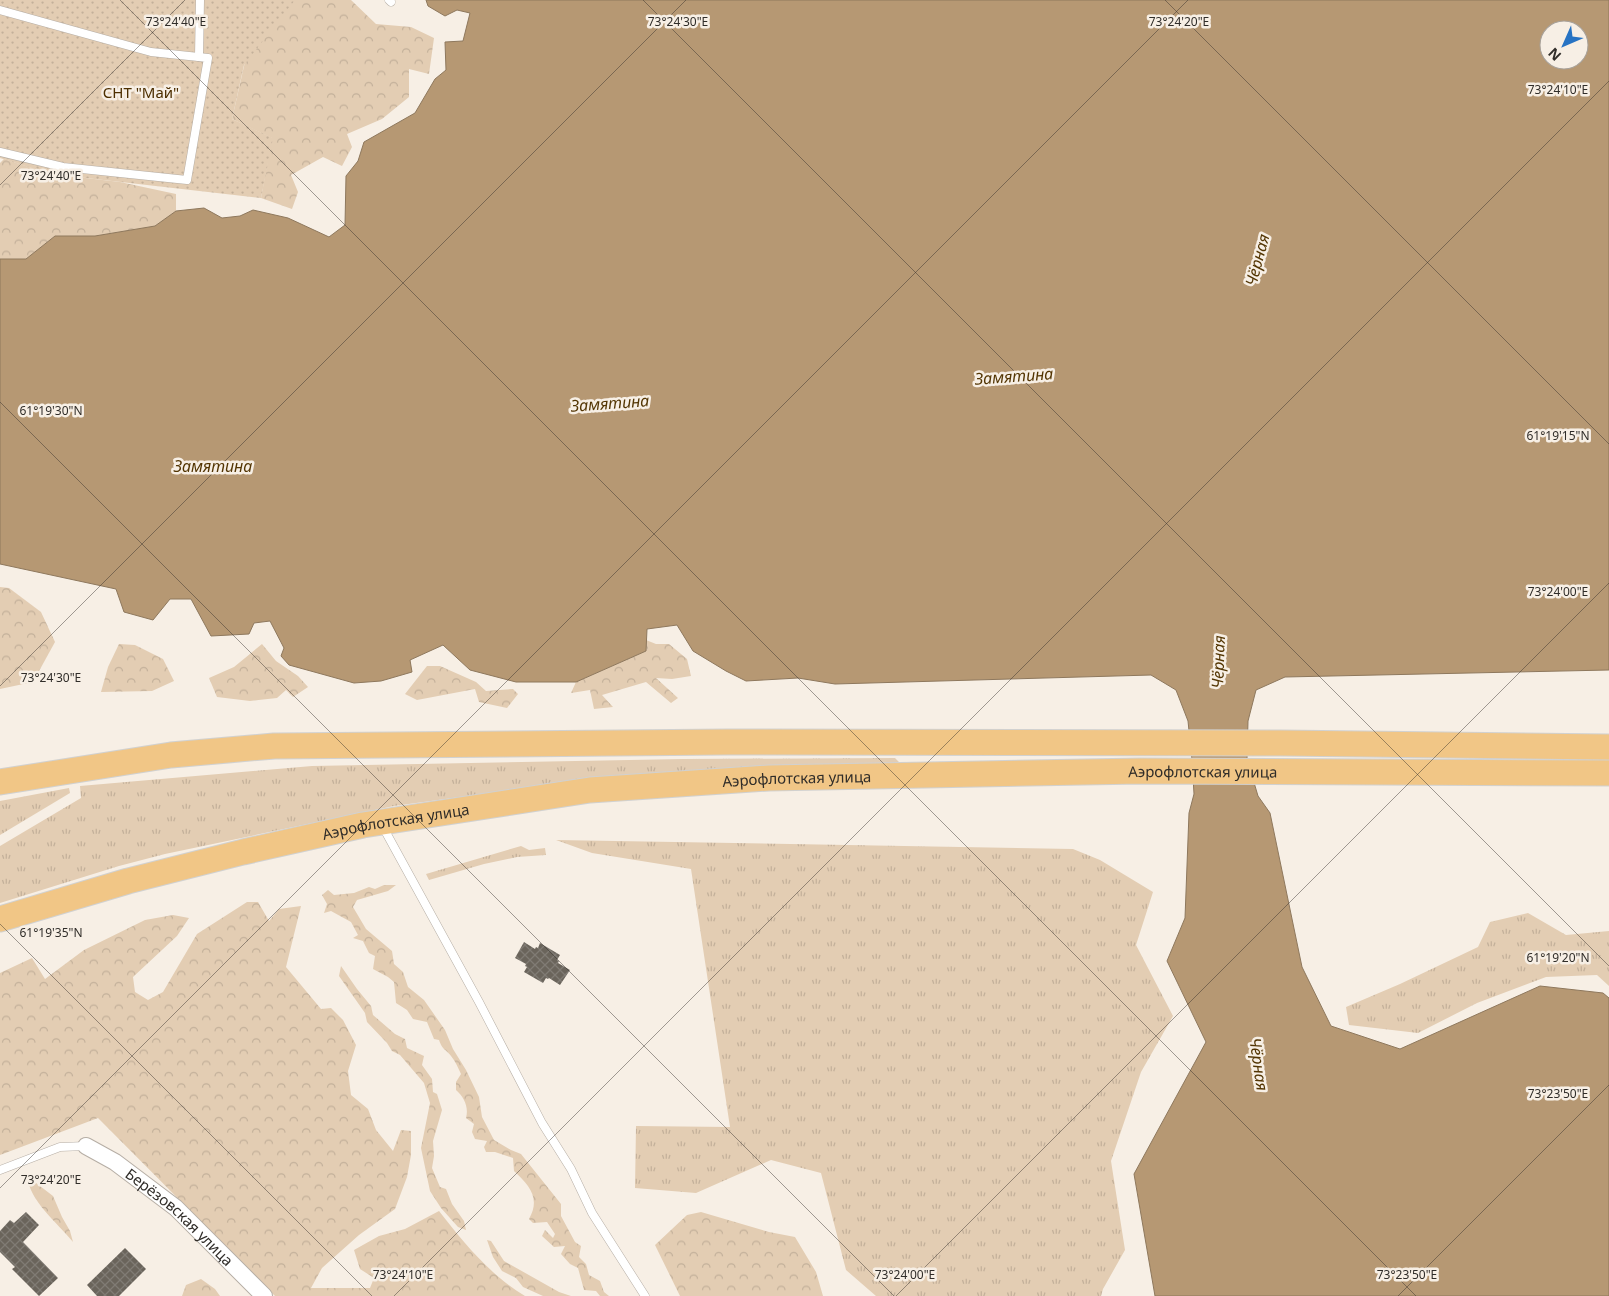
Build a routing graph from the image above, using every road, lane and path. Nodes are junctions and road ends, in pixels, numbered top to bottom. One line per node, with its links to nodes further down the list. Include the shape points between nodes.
1 (200, 0): 3 (lane)
2 (0, 10): 3 (lane, via 151,52)
3 (199, 57): 4 (lane, via 208,58 187,180 63,167)
4 (0, 152)
5 (1609, 747): 7 (main road, Аэрофлотская улица, via 728,742 274,746 172,755)
6 (1609, 773): 8 (main road, Аэрофлотская улица, via 1140,771 759,778 590,790)
7 (0, 782)
8 (381, 822): 9 (main road, Аэрофлотская улица, via 128,881); 13 (lane, via 592,1213)
9 (0, 919)
10 (86, 1146): 11 (lane, via 60,1147); 12 (street, Берёзовская улица, via 115,1162 176,1208)
11 (0, 1170)
12 (264, 1296)
13 (645, 1296)

